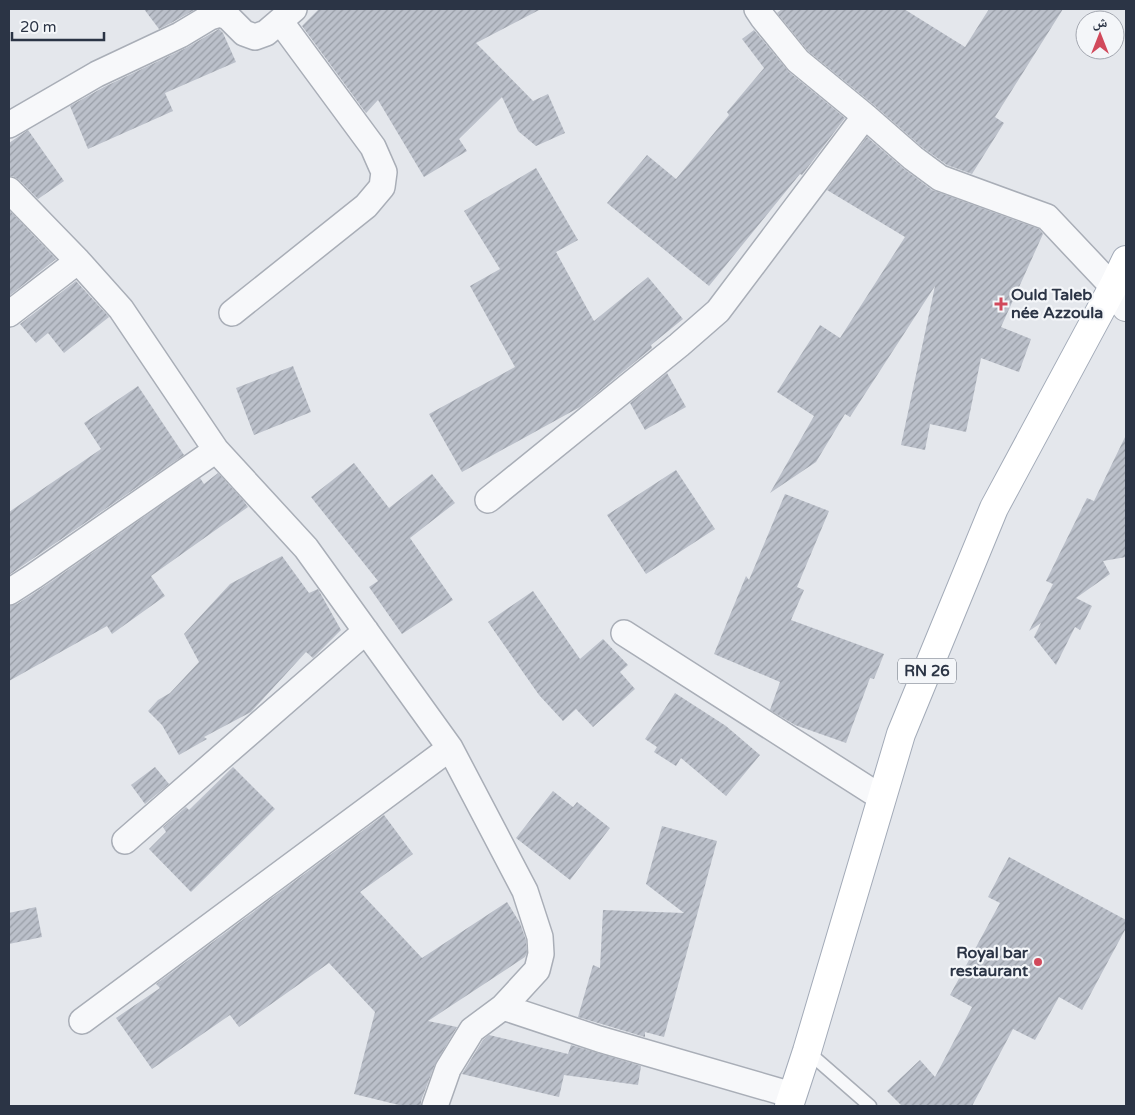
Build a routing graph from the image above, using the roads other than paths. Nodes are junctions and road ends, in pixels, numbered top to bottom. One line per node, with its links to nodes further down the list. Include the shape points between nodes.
1 (757, 9): 3 (street, via 798,61)
2 (287, 15): 4 (street, via 266,34 255,37 244,33 228,17 220,14 210,17 180,35 97,74); 9 (street, via 373,147 384,172 382,187 366,206)
3 (865, 116): 8 (street, via 940,178 1047,217); 12 (street, via 718,311)
4 (9, 125)
5 (9, 190): 7 (street)
6 (1126, 260): 8 (main road, RN 26)
7 (78, 261): 10 (street); 11 (street, via 121,309)
8 (1120, 297): 17 (main road, RN 26, via 994,508 901,734)
9 (232, 313)
10 (9, 314)
11 (216, 450): 13 (street); 14 (street, via 306,548)
12 (488, 500)
13 (9, 592)
14 (366, 631): 16 (street); 18 (street)
15 (624, 633): 17 (street)
16 (450, 748): 19 (street, via 526,891 540,937 541,954 537,970); 20 (street)
17 (882, 798): 21 (main road, RN 26)
18 (125, 840)
19 (502, 1007): 22 (street); 23 (street, via 472,1030 448,1069)
20 (82, 1021)
21 (807, 1051): 22 (main road, RN 26); 24 (lane)
22 (790, 1100)
23 (435, 1106)
24 (870, 1106)

